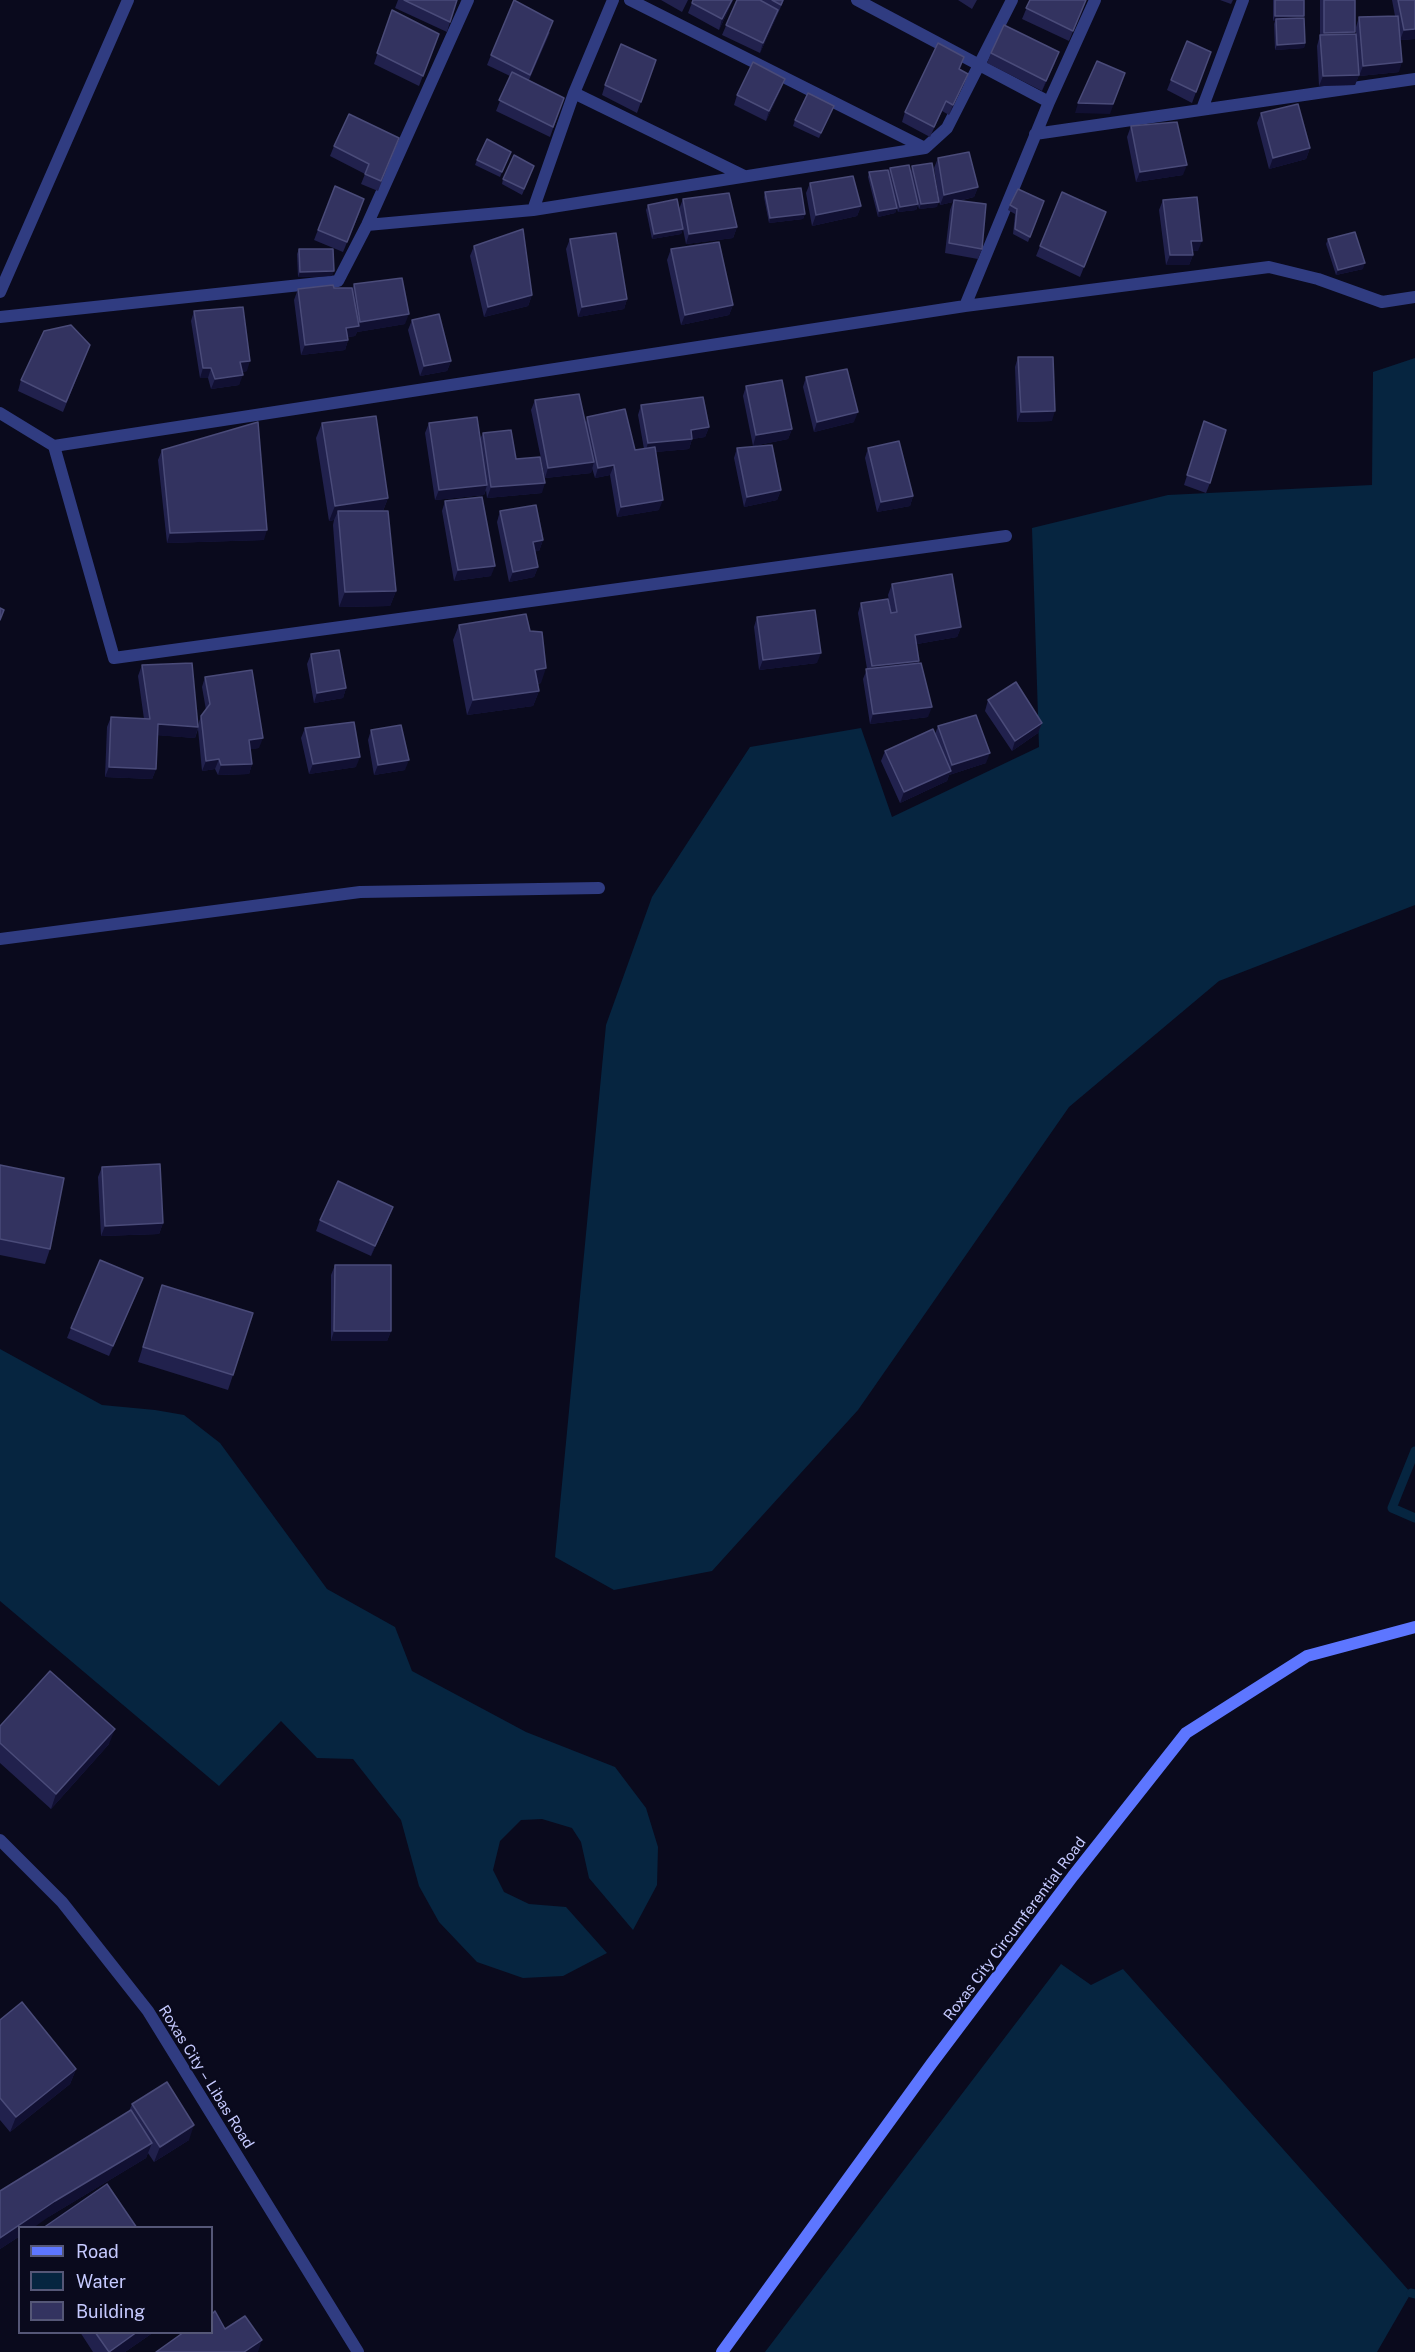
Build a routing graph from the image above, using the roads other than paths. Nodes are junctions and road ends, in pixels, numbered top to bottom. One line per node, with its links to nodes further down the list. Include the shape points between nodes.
1 (128, 0): 19 (street)
2 (468, 0): 18 (street)
3 (613, 0): 11 (street)
4 (630, 0): 15 (street)
5 (857, 0): 9 (street)
6 (1012, 0): 9 (street)
7 (1095, 0): 12 (street)
8 (1243, 0): 13 (street)
9 (979, 67): 12 (street); 15 (street, via 947,128)
10 (1415, 79): 13 (street)
11 (573, 93): 16 (street); 17 (street)
12 (1049, 102): 14 (street)
13 (1202, 109): 14 (street)
14 (1035, 134): 21 (street)
15 (925, 148): 16 (street)
16 (744, 176): 17 (street)
17 (533, 210): 18 (street)
18 (367, 225): 22 (street, via 338,281)
19 (0, 292)
20 (1415, 297): 21 (street, via 1382,302 1318,279 1269,267)
21 (965, 306): 24 (street)
22 (0, 317)
23 (0, 413): 24 (street)
24 (54, 446): 25 (street, via 114,658)
25 (1006, 536)
26 (599, 888): 27 (street, via 360,892)
27 (0, 939)
28 (1415, 1627): 31 (main road, Roxas City Circumferential Road, via 1307,1656 1186,1733 932,2063)
29 (0, 1840): 30 (street, Roxas City – Libas Road, via 62,1902 148,2011)
30 (358, 2352)
31 (722, 2352)

